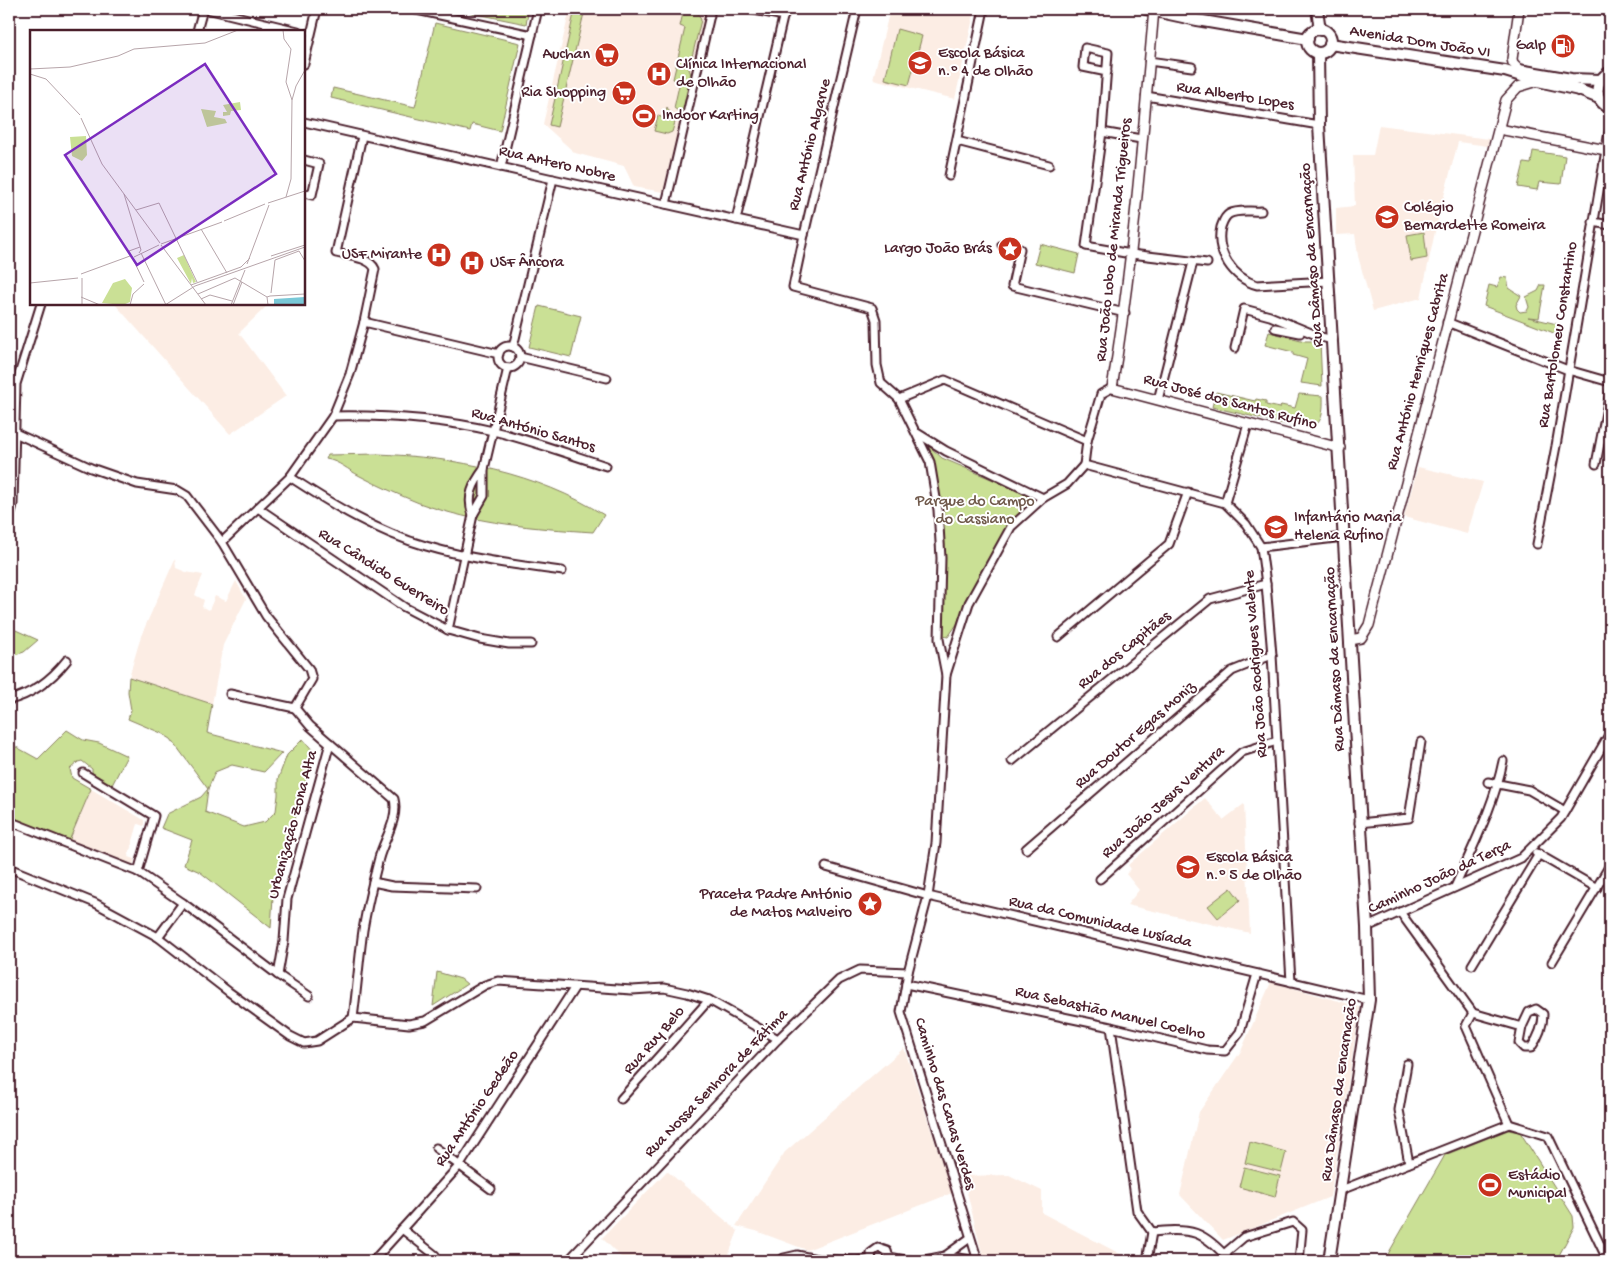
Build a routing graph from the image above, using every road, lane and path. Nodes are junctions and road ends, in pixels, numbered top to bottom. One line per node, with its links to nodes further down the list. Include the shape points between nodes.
1 (205, 9): 13 (street); 14 (street)
2 (317, 9): 17 (street)
3 (412, 9): 18 (street)
4 (538, 9): 18 (street)
5 (707, 9): 49 (street, via 710,16)
6 (749, 9): 12 (street)
7 (857, 9): 54 (street, Rua António Algarve)
8 (984, 9): 41 (street)
9 (1151, 9): 19 (main road); 23 (street, Rua João Lobo de Miranda Trigueiros)
10 (1318, 9): 16 (main road)
11 (1519, 9): 25 (street, via 1512,59)
12 (784, 12): 51 (street)
13 (266, 28): 15 (street)
14 (197, 30)
15 (283, 30)
16 (1320, 30): 19 (main road, via 1312,32); 20 (main road, via 1328,34)
17 (307, 33): 22 (street)
18 (532, 35): 45 (street)
19 (1308, 39): 21 (main road, via 1309,46)
20 (1330, 44): 21 (main road, via 1324,52); 26 (main road, Avenida Dom João VI)
21 (1318, 53): 35 (main road, Rua Dâmaso da Encarnação)
22 (305, 54)
23 (1149, 61): 24 (street); 31 (street, Rua João Lobo de Miranda Trigueiros)
24 (1192, 67)
25 (1520, 70): 26 (main road, Avenida Dom João VI); 29 (main road, Avenida Dom João VI, via 1571,79)
26 (1504, 71): 30 (main road, Avenida Dom João VI)
27 (1107, 72): 38 (street)
28 (1610, 72): 29 (main road)
29 (1600, 80): 32 (main road)
30 (1538, 81): 32 (main road, Avenida Dom João VI); 36 (street, Rua António Henriques Cabrita, via 1518,87 1506,100)
31 (1146, 96): 35 (street, Rua Alberto Lopes); 40 (street, Rua João Lobo de Miranda Trigueiros)
32 (1599, 98): 33 (main road)
33 (1610, 108)
34 (305, 122): 39 (street, Rua Antero Nobre)
35 (1319, 124): 59 (main road, Rua Dâmaso da Encarnação)
36 (1499, 129): 42 (street); 63 (street, Rua António Henriques Cabrita)
37 (1610, 131): 42 (street, Rua Bartolomeu Constantino)
38 (1102, 132): 40 (street); 56 (street, via 1086,246)
39 (362, 136): 45 (street, Rua Antero Nobre); 62 (street, via 336,253 368,261 375,268)
40 (1141, 139): 56 (street, Rua João Lobo de Miranda Trigueiros)
41 (957, 141): 44 (street); 46 (street)
42 (1606, 150): 52 (street, Rua Bartolomeu Constantino)
43 (305, 160): 48 (street, via 319,164 312,195)
44 (1049, 165)
45 (501, 167): 47 (street, Rua Antero Nobre)
46 (949, 176)
47 (553, 180): 49 (street, Rua Antero Nobre); 67 (street)
48 (305, 193)
49 (666, 204): 51 (street, Rua Antero Nobre)
50 (1261, 212): 59 (street, via 1228,214 1223,220 1220,246 1236,273 1257,285)
51 (736, 220): 54 (street, Rua Antero Nobre)
52 (1593, 222): 53 (street); 72 (street, Rua Bartolomeu Constantino)
53 (1610, 224)
54 (804, 235): 77 (street, Rua António Algarve, via 793,287 872,308 876,320 877,365 881,383)
55 (1002, 245): 61 (street, via 1020,249 1012,286)
56 (1132, 254): 57 (street); 61 (street, Rua João Lobo de Miranda Trigueiros)
57 (1193, 262): 58 (street); 78 (street)
58 (1207, 263)
59 (1329, 282): 66 (main road, Rua Dâmaso da Encarnação)
60 (41, 305): 82 (street, via 16,384)
61 (1125, 313): 75 (street, Rua João Lobo de Miranda Trigueiros)
62 (364, 322): 69 (street); 79 (street, via 350,374)
63 (1447, 322): 72 (street); 106 (street, Rua António Henriques Cabrita, via 1369,625 1361,638)
64 (1275, 328): 65 (street)
65 (1308, 332): 66 (street); 68 (street, via 1244,309)
66 (1333, 340): 85 (main road, Rua Dâmaso da Encarnação)
67 (513, 347): 69 (street, via 503,348); 70 (street)
68 (1235, 348)
69 (499, 354): 71 (street, via 499,361)
70 (520, 357): 71 (street, via 518,364); 73 (street)
71 (508, 368): 81 (street)
72 (1568, 370): 74 (street); 99 (street, Rua Bartolomeu Constantino)
73 (607, 378)
74 (1610, 382)
75 (1112, 388): 78 (street, Rua José dos Santos Rufino); 84 (street, Rua João Lobo de Miranda Trigueiros, via 1101,394)
76 (1610, 392): 86 (street)
77 (899, 399): 83 (street); 84 (street, via 945,380)
78 (1158, 400): 80 (street, Rua José dos Santos Rufino)
79 (333, 416): 81 (street, Rua António Santos, via 378,415); 90 (street)
80 (1248, 424): 85 (street, Rua José dos Santos Rufino); 93 (street)
81 (494, 431): 88 (street, Rua António Santos); 89 (street)
82 (15, 433): 96 (street, via 13,504); 98 (street, via 91,468 137,484 177,490 194,503)
83 (916, 433): 92 (street); 110 (street, via 930,462 938,510 941,558 939,639)
84 (1088, 441): 87 (street, Rua João Lobo de Miranda Trigueiros)
85 (1340, 448): 97 (main road, Rua Dâmaso da Encarnação)
86 (1596, 464)
87 (1084, 465): 91 (street, Rua João Rodrigues Valente); 92 (street, via 1066,484)
88 (606, 466)
89 (484, 470): 95 (street, via 484,496); 95 (street, via 471,491)
90 (290, 477): 94 (street); 101 (street, via 372,525 425,546)
91 (1188, 492): 93 (street, Rua João Rodrigues Valente); 105 (street, via 1169,544)
92 (1043, 498): 110 (street, via 1011,527 969,603)
93 (1225, 503): 100 (street, Rua João Rodrigues Valente, via 1246,524)
94 (258, 508): 98 (street); 104 (street, Rua Cândido Guerreiro, via 404,607)
95 (473, 515): 101 (street)
96 (9, 522)
97 (1344, 537): 100 (street); 106 (main road, Rua Dâmaso da Encarnação)
98 (222, 542): 113 (street, via 266,616 310,668 312,678)
99 (1536, 544)
100 (1262, 547): 103 (street, Rua João Rodrigues Valente)
101 (463, 555): 102 (street); 104 (street)
102 (562, 571)
103 (1266, 584): 108 (street, Rua João Rodrigues Valente); 118 (street, Rua dos Capitães, via 1210,599)
104 (448, 630): 107 (street, Rua Cândido Guerreiro, via 509,644)
105 (1058, 637)
106 (1350, 640): 125 (main road, Rua Dâmaso da Encarnação)
107 (531, 644)
108 (1272, 655): 115 (street, Rua João Rodrigues Valente); 126 (street, Rua Doutor Egas Moniz, via 1232,671)
109 (67, 660): 112 (street, via 39,687)
110 (946, 676): 138 (street, Caminho das Canas Verdes, via 936,843)
111 (230, 694): 113 (street)
112 (9, 700)
113 (295, 708): 117 (street)
114 (1610, 733): 123 (street, Caminho João da Terça)
115 (1277, 741): 133 (street, Rua João Jesus Ventura, via 1242,752); 148 (street, Rua João Rodrigues Valente)
116 (1421, 742): 125 (street, via 1409,818)
117 (330, 743): 134 (street, via 394,799 396,805); 147 (street, Urbanização Zona Alta, via 287,899)
118 (1012, 761)
119 (1502, 761): 122 (street)
120 (83, 773): 132 (street, via 154,816)
121 (1488, 782): 122 (street)
122 (1498, 784): 123 (street, via 1529,790); 135 (street)
123 (1565, 811): 127 (street, Caminho João da Terça)
124 (9, 821): 132 (street)
125 (1359, 823): 141 (main road, Rua Dâmaso da Encarnação)
126 (1026, 849)
127 (1530, 849): 128 (street); 135 (street, Caminho João da Terça, via 1521,858)
128 (1538, 854): 137 (street); 144 (street)
129 (1610, 865): 137 (street)
130 (826, 867): 138 (street, Rua da Comunidade Lusíada)
131 (9, 868): 142 (street, via 95,903)
132 (138, 872): 139 (street)
133 (1100, 879)
134 (372, 882): 136 (street, via 392,886); 155 (street)
135 (1455, 887): 140 (street, Caminho João da Terça)
136 (477, 888)
137 (1597, 888): 143 (street)
138 (928, 896): 145 (street, Caminho das Canas Verdes); 146 (street, Rua da Comunidade Lusíada)
139 (183, 903): 142 (street); 147 (street)
140 (1400, 912): 141 (street, Caminho João da Terça); 154 (street)
141 (1367, 927): 153 (main road, Rua Dâmaso da Encarnação)
142 (158, 937): 155 (street, via 229,992 304,1043 317,1041)
143 (1552, 962)
144 (1472, 965)
145 (908, 972): 149 (street, Caminho das Canas Verdes); 158 (street, Rua Nossa Senhora de Fátima, via 860,970 839,980)
146 (1258, 974): 148 (street, Rua da Comunidade Lusíada); 156 (street, Rua Sebastião Manuel Coelho, via 1240,1032 1225,1050 1207,1050)
147 (278, 975): 151 (street)
148 (1291, 982): 153 (street, Rua da Comunidade Lusíada)
149 (906, 984): 156 (street, Rua Sebastião Manuel Coelho); 169 (street, Caminho das Canas Verdes, via 901,1012)
150 (575, 987): 152 (street, via 664,988); 155 (street, via 498,981 425,1021 409,1024); 164 (street, Rua António Gedeão)
151 (309, 996)
152 (709, 1000): 158 (street); 160 (street, Rua Ruy Belo)
153 (1369, 1000): 166 (main road, Rua Dâmaso da Encarnação)
154 (1473, 1013): 157 (street); 161 (street, via 1466,1026)
155 (353, 1018)
156 (1111, 1027): 168 (street, via 1137,1211)
157 (1522, 1027): 157 (street, via 1519,1043 1524,1048 1531,1048 1543,1022 1543,1014 1536,1009 1529,1012)
158 (778, 1039): 176 (street, Rua Nossa Senhora de Fátima)
159 (1407, 1064): 163 (street, via 1399,1110)
160 (621, 1100)
161 (1509, 1124): 163 (street); 183 (street, via 1548,1136)
162 (436, 1148): 164 (street)
163 (1410, 1163): 166 (street)
164 (460, 1165): 165 (street); 167 (street, Rua António Gedeão)
165 (491, 1189)
166 (1341, 1190): 182 (main road, Rua Dâmaso da Encarnação)
167 (402, 1229): 171 (street); 175 (street, Rua António Gedeão)
168 (1152, 1232): 170 (street, via 1192,1231 1204,1236); 179 (street)
169 (970, 1238): 172 (street); 178 (street, Caminho das Canas Verdes)
170 (1224, 1254): 180 (street); 181 (street, via 1244,1237 1293,1222 1302,1230)
171 (435, 1255)
172 (945, 1256): 173 (street, via 920,1261); 178 (street)
173 (888, 1259): 174 (street, via 884,1249 878,1248 873,1250)
174 (871, 1260): 177 (street, via 817,1259 797,1254)
175 (373, 1261)
176 (568, 1261)
177 (780, 1261)
178 (978, 1261)
179 (1147, 1261)
180 (1230, 1261)
181 (1299, 1261)
182 (1329, 1261)
183 (1606, 1261)

